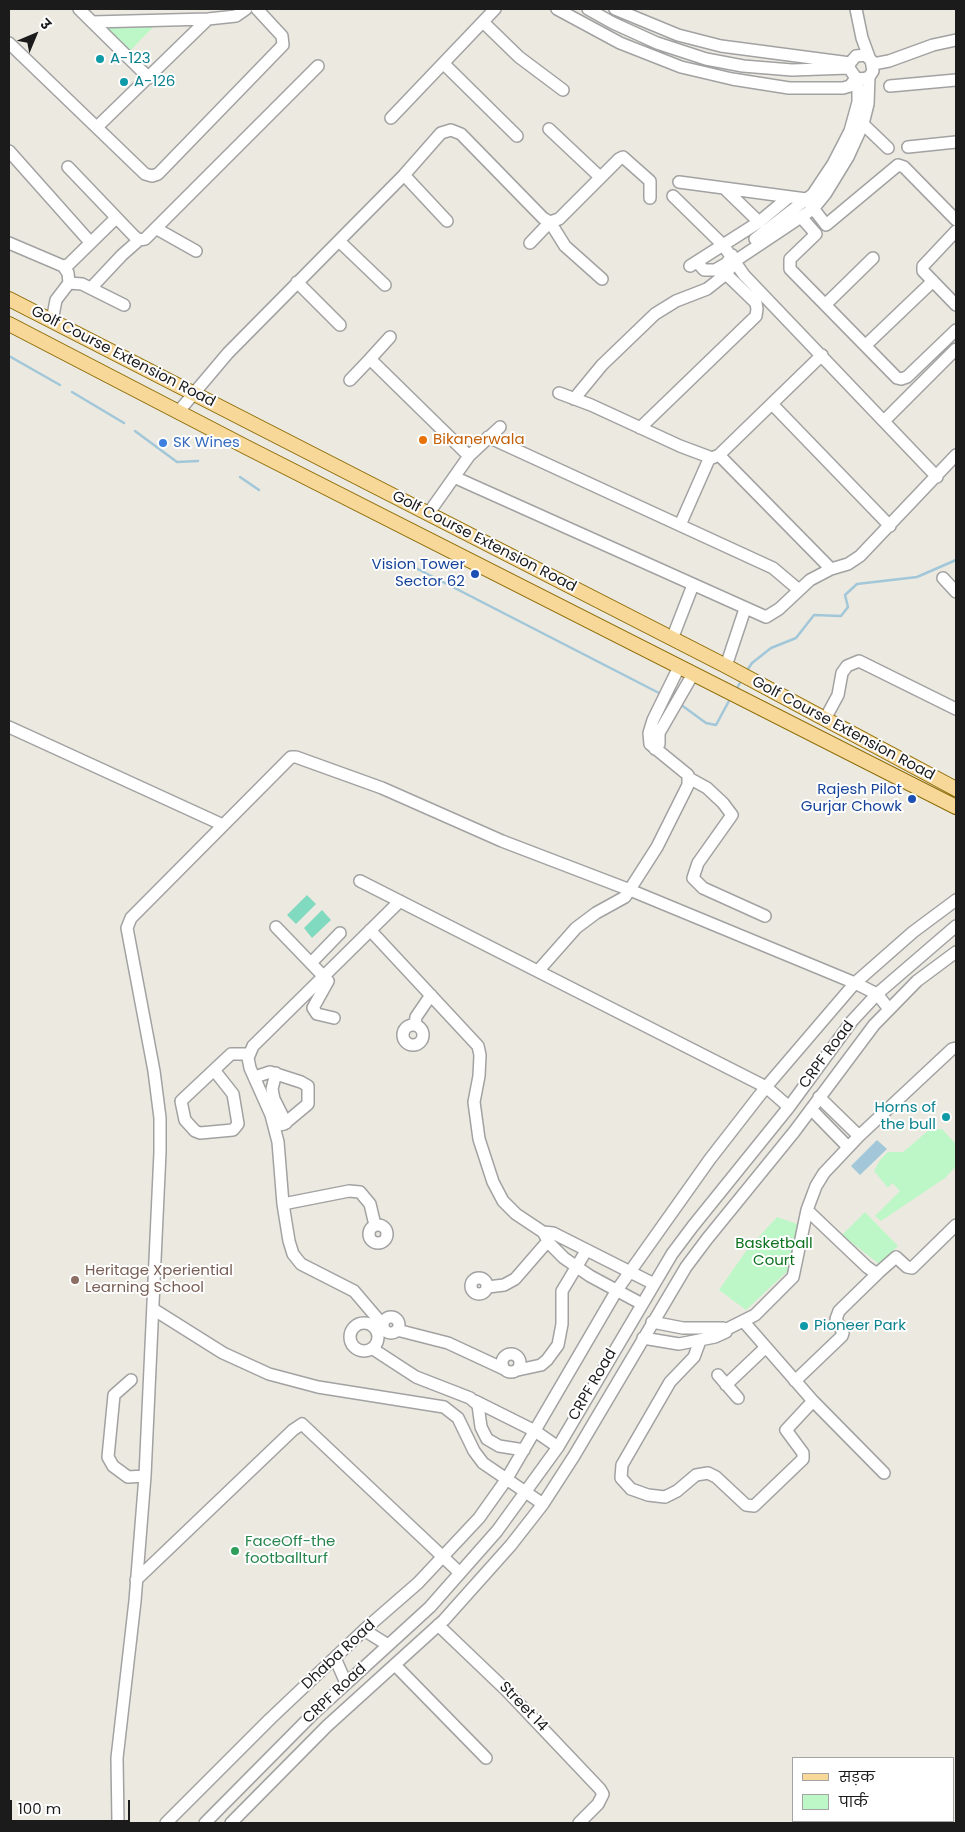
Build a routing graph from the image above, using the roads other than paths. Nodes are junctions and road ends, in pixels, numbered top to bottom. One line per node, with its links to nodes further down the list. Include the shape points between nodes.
1 (79, 9): 10 (street)
2 (246, 9): 9 (street, via 236,16)
3 (257, 9): 27 (street, via 282,36 283,45 158,174 145,174)
4 (496, 9): 11 (street)
5 (557, 9): 21 (street, via 620,44 680,67 732,79 789,88 843,88 850,86)
6 (588, 9): 16 (street, via 657,43 706,59 792,70)
7 (615, 9): 16 (street, via 678,35 721,46)
8 (856, 9): 12 (street)
9 (208, 19): 10 (street); 20 (street)
10 (92, 22): 20 (street)
11 (483, 22): 17 (street); 24 (street, via 519,57)
12 (862, 38): 15 (street); 16 (street)
13 (956, 40): 15 (street, via 889,61)
14 (9, 43): 27 (street)
15 (871, 60): 16 (street, via 860,55); 19 (street, via 873,71)
16 (851, 63): 21 (street)
17 (444, 64): 25 (street); 29 (street)
18 (318, 66): 52 (street)
19 (869, 77): 21 (street); 26 (street)
20 (149, 78): 27 (street)
21 (856, 78): 44 (street, via 858,102 850,131)
22 (956, 80): 23 (street)
23 (890, 86)
24 (563, 90)
25 (391, 118)
26 (863, 124): 32 (street); 44 (street, via 826,193)
27 (97, 127)
28 (549, 129): 38 (street)
29 (517, 136)
30 (956, 142): 31 (street)
31 (908, 147)
32 (888, 148)
33 (9, 151): 36 (street)
34 (9, 162): 36 (street)
35 (68, 167): 46 (street)
36 (29, 171): 57 (street)
37 (404, 175): 48 (street); 49 (street, via 441,133 451,130 461,134); 56 (street)
38 (600, 177): 43 (street, via 623,157 650,181); 49 (street, via 559,219)
39 (679, 182): 40 (street)
40 (725, 189): 42 (street); 50 (street)
41 (673, 196): 60 (street)
42 (789, 197): 44 (street); 50 (street)
43 (650, 198)
44 (809, 204): 45 (street); 51 (street); 62 (street)
45 (802, 217): 54 (street); 62 (street)
46 (116, 218): 55 (street); 57 (street)
47 (956, 220): 51 (street, via 904,167 898,165)
48 (447, 221)
49 (550, 222): 59 (street); 66 (street, via 566,246)
50 (759, 222): 60 (street)
51 (826, 225): 54 (street)
52 (157, 229): 55 (street); 61 (street)
53 (956, 231): 67 (street, via 923,266 923,271)
54 (816, 234): 73 (street, via 790,258 789,264 790,269)
55 (140, 240): 71 (street)
56 (339, 241): 68 (street); 70 (street)
57 (90, 242): 64 (street)
58 (9, 243): 64 (street)
59 (530, 243)
60 (723, 245): 62 (street); 62 (street, via 693,264 704,270 715,270)
61 (196, 252)
62 (732, 258): 65 (street); 83 (street, via 744,275)
63 (874, 258): 73 (street)
64 (63, 266): 69 (street, via 68,273)
65 (726, 274): 88 (street, via 707,289 676,301 656,314 594,373); 93 (street, via 756,302 756,316)
66 (602, 279)
67 (932, 280): 75 (street); 81 (street)
68 (298, 282): 78 (street); 86 (street)
69 (69, 284): 71 (street); 76 (street, via 56,300)
70 (385, 285)
71 (91, 288): 74 (street)
72 (9, 299): 76 (main road, Golf Course Extension Road)
73 (826, 304): 81 (street)
74 (124, 305)
75 (956, 305)
76 (52, 321): 86 (main road, Golf Course Extension Road)
77 (9, 324): 90 (main road, Golf Course Extension Road)
78 (340, 325)
79 (956, 330): 81 (street, via 901,379)
80 (390, 337): 84 (street)
81 (866, 345)
82 (956, 349): 91 (street)
83 (822, 355): 89 (street); 91 (street)
84 (370, 359): 85 (street); 96 (street)
85 (350, 380)
86 (192, 393): 90 (street); 100 (main road, Golf Course Extension Road)
87 (559, 393): 88 (street)
88 (574, 399): 93 (street)
89 (772, 404): 97 (street); 102 (street)
90 (179, 411): 110 (main road, Golf Course Extension Road)
91 (884, 421): 99 (street)
92 (500, 427): 94 (street)
93 (640, 428): 97 (street)
94 (488, 437): 96 (street); 101 (street)
95 (956, 455): 99 (street)
96 (469, 456): 98 (street)
97 (714, 456): 101 (street); 103 (street)
98 (454, 477): 100 (street); 105 (street)
99 (937, 477): 102 (street)
100 (428, 514): 109 (main road, Golf Course Extension Road)
101 (680, 525): 106 (street, via 773,568)
102 (890, 526): 103 (street, via 860,556)
103 (831, 569): 106 (street)
104 (943, 578): 107 (street)
105 (693, 585): 108 (street); 109 (street)
106 (799, 590): 108 (street, via 766,617)
107 (956, 592)
108 (745, 609): 111 (street)
109 (672, 639): 111 (main road, Golf Course Extension Road)
110 (679, 667): 112 (main road, Golf Course Extension Road); 117 (street, via 653,720 650,744)
111 (732, 670): 114 (main road, Golf Course Extension Road)
112 (693, 674): 117 (street, via 666,720); 118 (main road, Golf Course Extension Road)
113 (956, 709): 114 (street, via 859,662 847,666 842,673 838,694)
114 (825, 719): 116 (main road, Golf Course Extension Road)
115 (9, 727): 122 (street)
116 (858, 737): 118 (main road); 120 (main road, Golf Course Extension Road)
117 (655, 749): 119 (street)
118 (852, 754): 121 (main road, Golf Course Extension Road)
119 (689, 778): 124 (street, via 658,847); 127 (street, via 706,788 732,815 698,863 693,878 703,888)
120 (956, 789)
121 (956, 807)
122 (224, 825): 124 (street, via 291,757 296,756); 167 (street, via 131,918 128,928 160,1118)
123 (360, 881): 126 (street)
124 (630, 890): 134 (street, via 619,902 576,928); 136 (street)
125 (956, 900): 136 (street, Dhaba Road, via 913,932)
126 (400, 901): 130 (street); 134 (street)
127 (766, 916)
128 (956, 926): 137 (street, CRPF Road)
129 (276, 927): 133 (street)
130 (370, 930): 135 (street); 138 (street)
131 (340, 933): 133 (street)
132 (956, 952): 139 (street, via 917,981)
133 (311, 963): 135 (street)
134 (538, 972): 147 (street)
135 (324, 976): 140 (street, via 327,986 313,1008 317,1014); 143 (street)
136 (855, 983): 137 (street); 147 (street, Dhaba Road)
137 (877, 994): 139 (street); 149 (street, CRPF Road, via 852,1021)
138 (431, 995): 141 (street, via 416,1017); 158 (street, via 478,1046 479,1069 474,1102 484,1159 497,1192 516,1214)
139 (889, 1008): 148 (street, via 858,1043)
140 (334, 1018)
141 (415, 1025)
142 (956, 1048): 152 (street)
143 (248, 1054): 144 (street, via 231,1054); 146 (street)
144 (214, 1070): 144 (street, via 181,1101 185,1120 200,1133 233,1130 238,1124 233,1094)
145 (276, 1073): 146 (street); 151 (street, via 272,1089); 151 (street, via 308,1086 310,1094 308,1104)
146 (255, 1076): 151 (street)
147 (766, 1088): 149 (street); 161 (street, Dhaba Road)
148 (819, 1097): 150 (street); 152 (street)
149 (789, 1107): 163 (street, CRPF Road, via 693,1226)
150 (810, 1109): 153 (street); 168 (street, via 702,1246)
151 (280, 1124): 154 (street, via 278,1142)
152 (859, 1136): 153 (street)
153 (848, 1147): 155 (street, via 824,1173)
154 (283, 1204): 156 (street, via 349,1191 360,1192 370,1204); 177 (street, via 289,1241 297,1260 354,1291 387,1332 397,1330 448,1343)
155 (807, 1210): 162 (street, via 867,1268); 169 (street, via 793,1277)
156 (375, 1225)
157 (956, 1225): 162 (street, via 912,1268 896,1257)
158 (545, 1237): 159 (street, via 553,1233); 160 (street); 164 (street, via 515,1278 504,1285)
159 (586, 1250): 160 (street); 161 (street)
160 (576, 1266): 165 (street); 178 (street, via 562,1291 558,1345 540,1365)
161 (629, 1272): 163 (street); 165 (street, Dhaba Road)
162 (879, 1272): 181 (street, via 839,1311 836,1319 842,1336)
163 (654, 1284): 166 (street, CRPF Road)
164 (488, 1287)
165 (617, 1290): 166 (street); 186 (street, Dhaba Road)
166 (642, 1304): 187 (street, CRPF Road)
167 (153, 1309): 191 (street); 192 (street, via 223,1353 269,1374 318,1387 444,1407 458,1418 483,1463)
168 (652, 1322): 170 (street); 172 (street)
169 (744, 1322): 171 (street); 175 (street)
170 (678, 1327): 171 (street); 174 (street)
171 (726, 1330): 173 (street, via 723,1334)
172 (642, 1338): 174 (street); 188 (street)
173 (700, 1341): 174 (street); 185 (street, via 694,1358 670,1382 622,1465 621,1478 631,1488 665,1498 696,1475 708,1474 716,1477 746,1505 754,1506 803,1458 803,1453 786,1430)
174 (675, 1343)
175 (765, 1348): 181 (street); 182 (street)
176 (373, 1349): 184 (street, via 416,1377)
177 (504, 1369): 178 (street); 178 (street, via 503,1357 512,1353 520,1359)
178 (518, 1370)
179 (718, 1375): 182 (street)
180 (131, 1380): 191 (street, via 114,1394 108,1457 113,1466 128,1477)
181 (795, 1381): 185 (street)
182 (726, 1385): 183 (street)
183 (738, 1398)
184 (475, 1401): 186 (street); 189 (street, via 487,1440 499,1446)
185 (813, 1401): 190 (street)
186 (535, 1431): 187 (street); 189 (street, Dhaba Road)
187 (561, 1442): 188 (street); 193 (street, CRPF Road)
188 (580, 1446): 194 (street)
189 (524, 1450): 192 (street, Dhaba Road)
190 (884, 1473)
191 (145, 1476): 197 (street)
192 (506, 1480): 193 (street); 195 (street, Dhaba Road, via 479,1518)
193 (526, 1494): 194 (street); 196 (street, CRPF Road, via 498,1532)
194 (543, 1504): 198 (street, via 511,1545)
195 (443, 1557): 196 (street); 197 (street, via 302,1424); 199 (street, Dhaba Road, via 418,1584)
196 (460, 1573): 200 (street, CRPF Road, via 430,1607)
197 (136, 1580): 205 (street, via 117,1758)
198 (438, 1625): 202 (street); 209 (street, Street 14, via 506,1690 603,1794 598,1804)
199 (364, 1630): 200 (street); 201 (street, Dhaba Road)
200 (388, 1645): 203 (street, CRPF Road)
201 (335, 1658): 203 (street); 206 (street, Dhaba Road)
202 (395, 1665): 204 (street); 208 (street)
203 (346, 1683): 207 (street, CRPF Road)
204 (486, 1758)
205 (118, 1823)
206 (166, 1823)
207 (205, 1823)
208 (231, 1823)
209 (578, 1823)

